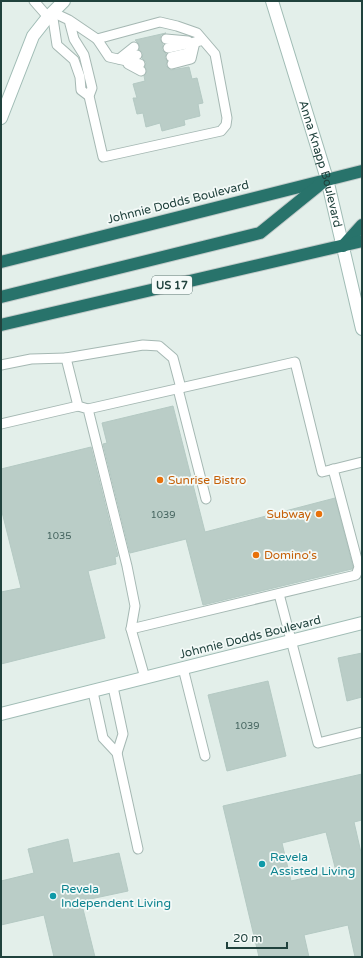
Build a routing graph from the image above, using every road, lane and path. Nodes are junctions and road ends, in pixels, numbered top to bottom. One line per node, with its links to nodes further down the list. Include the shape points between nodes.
1 (34, 1): 4 (lane)
2 (64, 1): 4 (street)
3 (272, 1): 13 (street, Anna Knapp Boulevard)
4 (50, 14): 5 (lane); 10 (lane, via 57,45 74,60 81,90); 11 (street, via 33,36)
5 (69, 20): 7 (lane); 10 (lane, via 74,39 84,55 92,88)
6 (166, 38): 8 (lane)
7 (97, 39): 8 (lane, via 160,22 197,33); 9 (lane, via 109,57)
8 (200, 41): 8 (lane, via 191,59 170,56); 10 (lane, via 215,54 227,118 226,125 221,131 103,157)
9 (119, 59): 9 (lane, via 138,59)
10 (89, 96)
11 (1, 118)
12 (362, 171): 13 (highway, Johnnie Dodds Boulevard)
13 (327, 179): 16 (street, Anna Knapp Boulevard); 17 (highway, Johnnie Dodds Boulevard); 18 (highway, via 260,233)
14 (362, 225): 16 (highway)
15 (362, 241): 16 (highway, US 17)
16 (343, 246): 19 (highway, US 17); 20 (street, Anna Knapp Boulevard)
17 (1, 262)
18 (1, 297)
19 (1, 325)
20 (362, 330)
21 (66, 358): 22 (lane, via 31,359); 23 (lane, via 143,345 159,346 173,358); 24 (lane)
22 (1, 366)
23 (180, 388): 25 (lane); 28 (lane, via 295,362 322,472); 29 (lane)
24 (78, 406): 25 (lane); 26 (lane)
25 (88, 409): 32 (lane, via 134,599)
26 (1, 424)
27 (362, 462): 28 (lane)
28 (333, 469): 30 (lane, via 359,567 356,575)
29 (206, 499)
30 (279, 594): 32 (lane); 33 (lane)
31 (362, 623): 33 (street, Johnnie Dodds Boulevard)
32 (132, 629): 35 (lane)
33 (292, 642): 34 (street, Johnnie Dodds Boulevard); 39 (lane, via 318,743)
34 (183, 668): 35 (street, Johnnie Dodds Boulevard); 41 (lane)
35 (145, 678): 36 (street, Johnnie Dodds Boulevard)
36 (113, 687): 37 (street, Johnnie Dodds Boulevard); 40 (lane, via 122,734)
37 (93, 692): 38 (street); 40 (lane, via 103,738)
38 (1, 714)
39 (362, 732)
40 (117, 754): 42 (lane)
41 (205, 756)
42 (138, 849)

